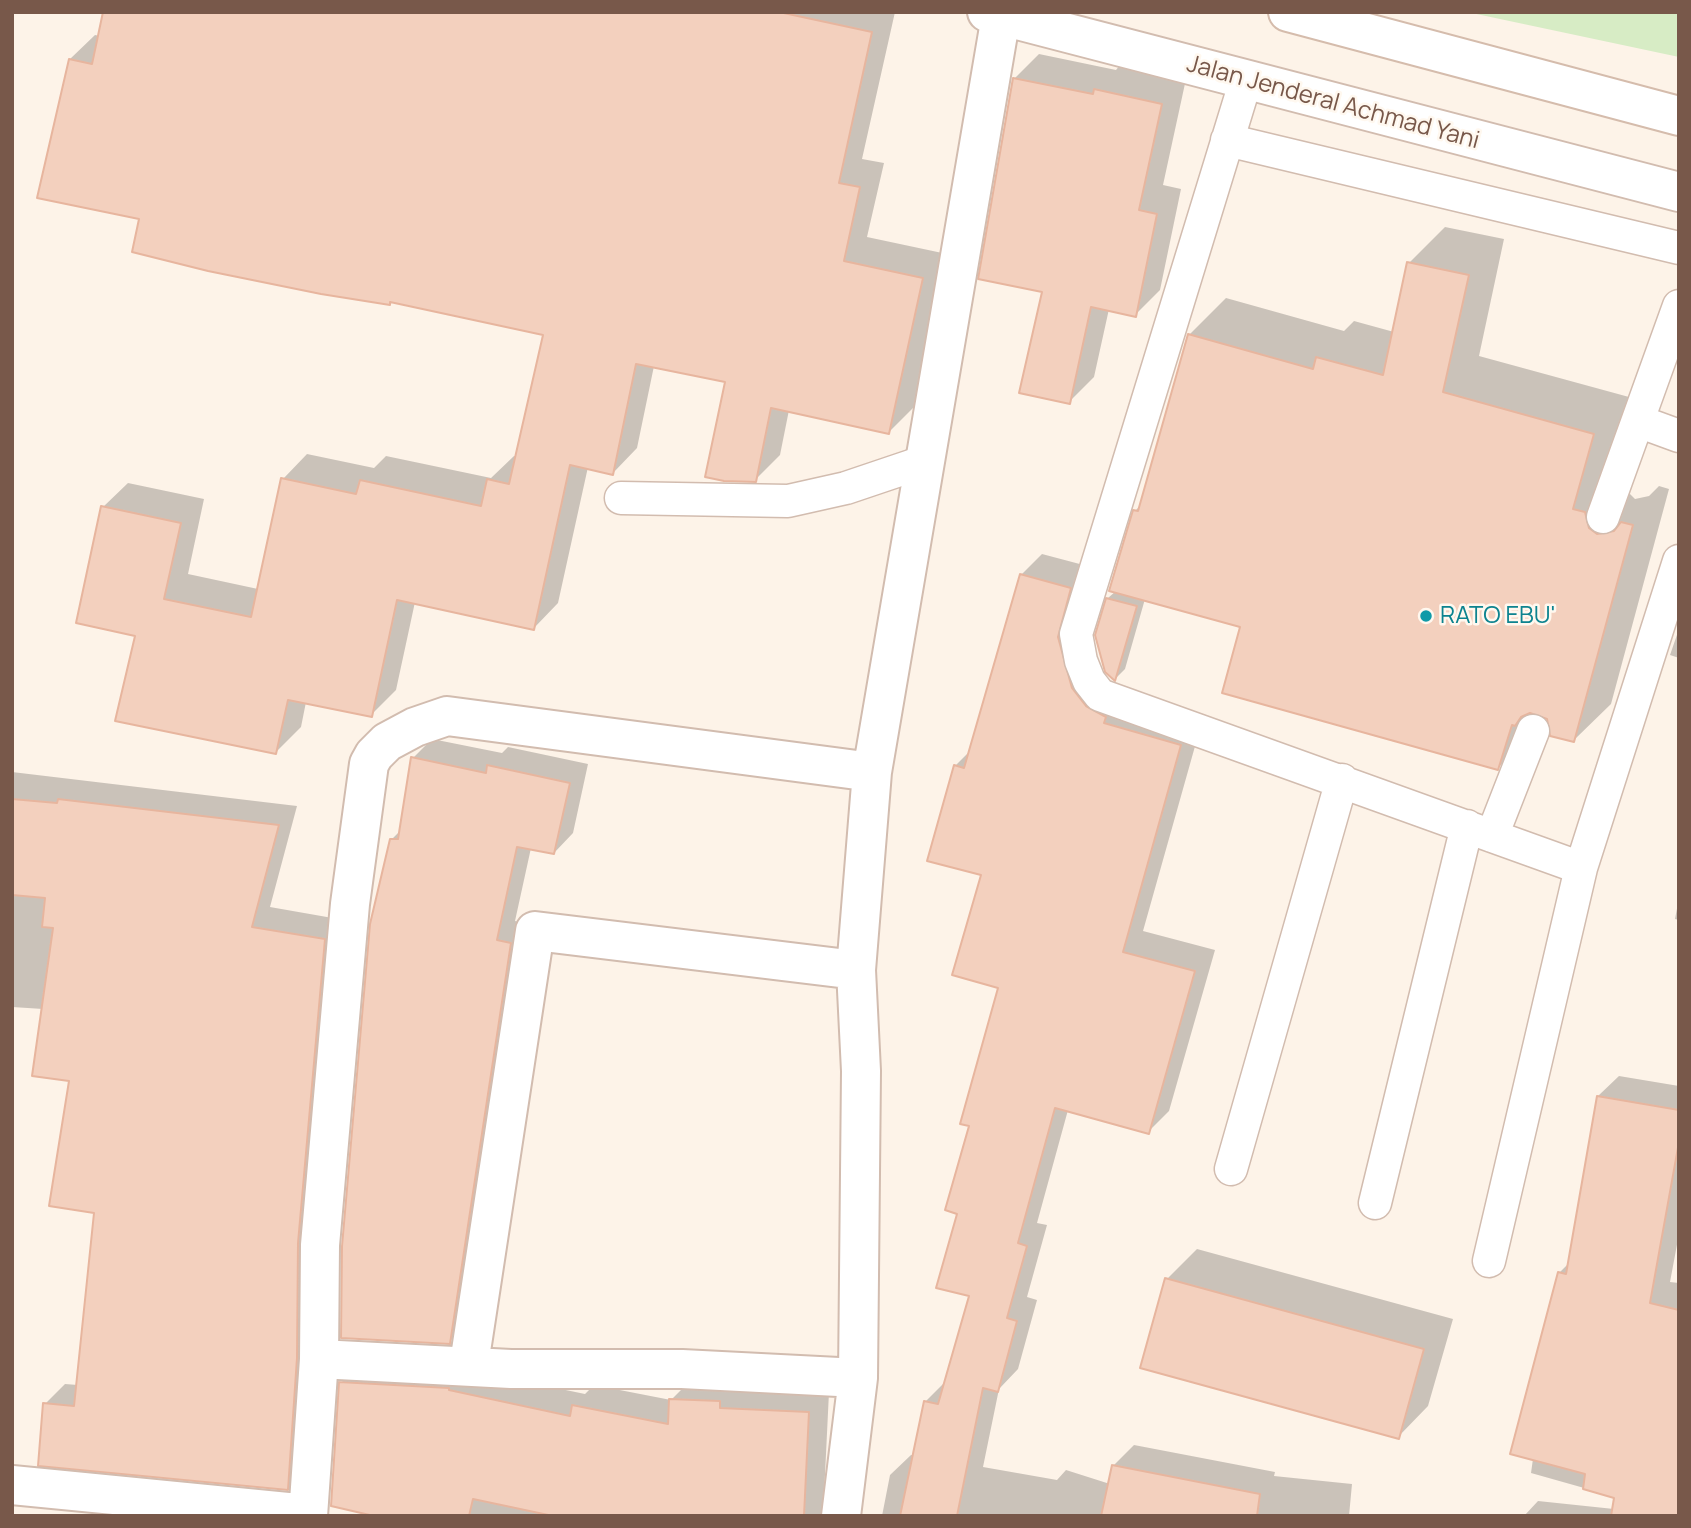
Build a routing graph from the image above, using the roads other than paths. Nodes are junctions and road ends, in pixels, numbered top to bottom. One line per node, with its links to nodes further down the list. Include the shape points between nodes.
1 (1288, 12): 4 (street)
2 (994, 14): 3 (street, Jalan Jenderal Achmad Yani); 11 (street)
3 (1246, 80): 5 (lane); 6 (street, Jalan Jenderal Achmad Yani)
4 (1679, 117)
5 (1227, 140): 7 (lane); 17 (lane, via 1076,634 1081,661 1100,695)
6 (1679, 192)
7 (1679, 248)
8 (1679, 306): 9 (lane)
9 (1638, 421): 10 (lane); 13 (lane)
10 (1679, 436)
11 (926, 461): 12 (lane, via 846,488 788,501); 16 (street)
12 (621, 498)
13 (1603, 517)
14 (1679, 561): 19 (lane)
15 (1533, 731): 18 (lane)
16 (872, 772): 20 (street); 24 (street, via 447,716 415,727 374,755 369,764 350,904 320,1245)
17 (1342, 780): 18 (lane); 21 (lane)
18 (1479, 831): 19 (lane); 22 (lane)
19 (1581, 868): 23 (lane)
20 (856, 970): 25 (street, via 535,931); 26 (street, via 861,1071)
21 (1231, 1169)
22 (1375, 1203)
23 (1489, 1261)
24 (319, 1359): 25 (street); 28 (street)
25 (469, 1364): 26 (street)
26 (858, 1378): 29 (street)
27 (12, 1485): 28 (street)
28 (308, 1515)
29 (841, 1516)

